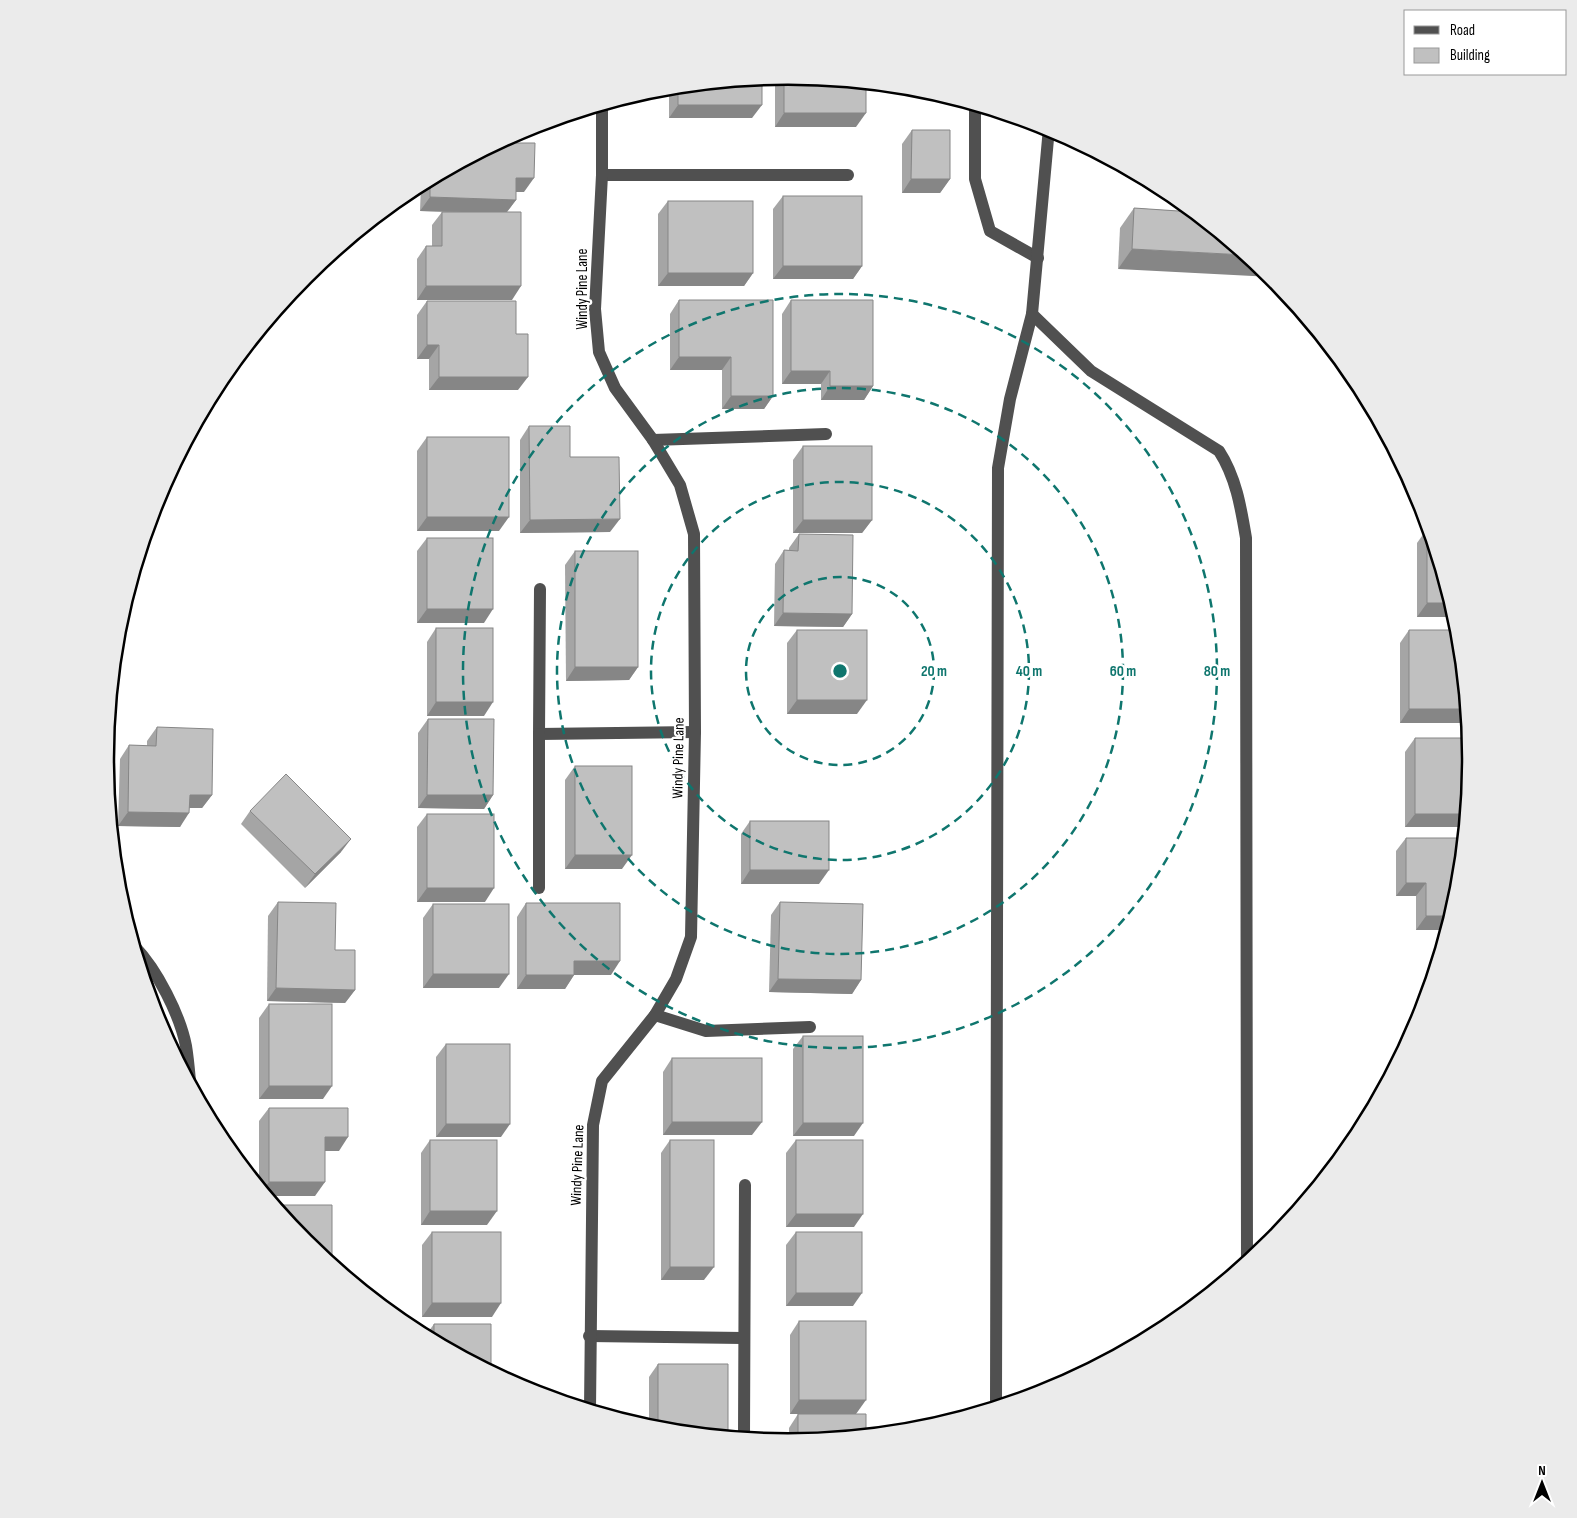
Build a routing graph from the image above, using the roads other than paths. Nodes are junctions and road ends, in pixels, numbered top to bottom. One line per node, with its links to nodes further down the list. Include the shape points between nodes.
1 (602, 112): 4 (street, Windy Pine Lane)
2 (975, 112): 6 (street, via 975,179 990,231)
3 (1048, 137): 6 (street)
4 (602, 175): 5 (street); 9 (street, Windy Pine Lane, via 595,309 599,352 614,388)
5 (848, 175)
6 (1038, 258): 7 (street)
7 (1032, 314): 19 (street, via 1091,371 1219,451 1227,462 1240,499 1246,538); 22 (street, via 1010,399 998,468)
8 (826, 434): 9 (street)
9 (653, 440): 11 (street, Windy Pine Lane, via 680,485 694,534)
10 (540, 589): 12 (street)
11 (696, 732): 12 (street); 15 (street, Windy Pine Lane, via 692,937 676,979)
12 (539, 734): 13 (street)
13 (539, 888)
14 (144, 956): 17 (street, via 172,1005 186,1045)
15 (655, 1014): 16 (street, via 706,1031); 20 (street, Windy Pine Lane, via 602,1081 596,1108)
16 (810, 1026)
17 (188, 1065)
18 (745, 1185): 21 (street)
19 (1247, 1253)
20 (589, 1336): 21 (street); 23 (street, Windy Pine Lane)
21 (743, 1338): 24 (street)
22 (996, 1400)
23 (590, 1403)
24 (744, 1432)

